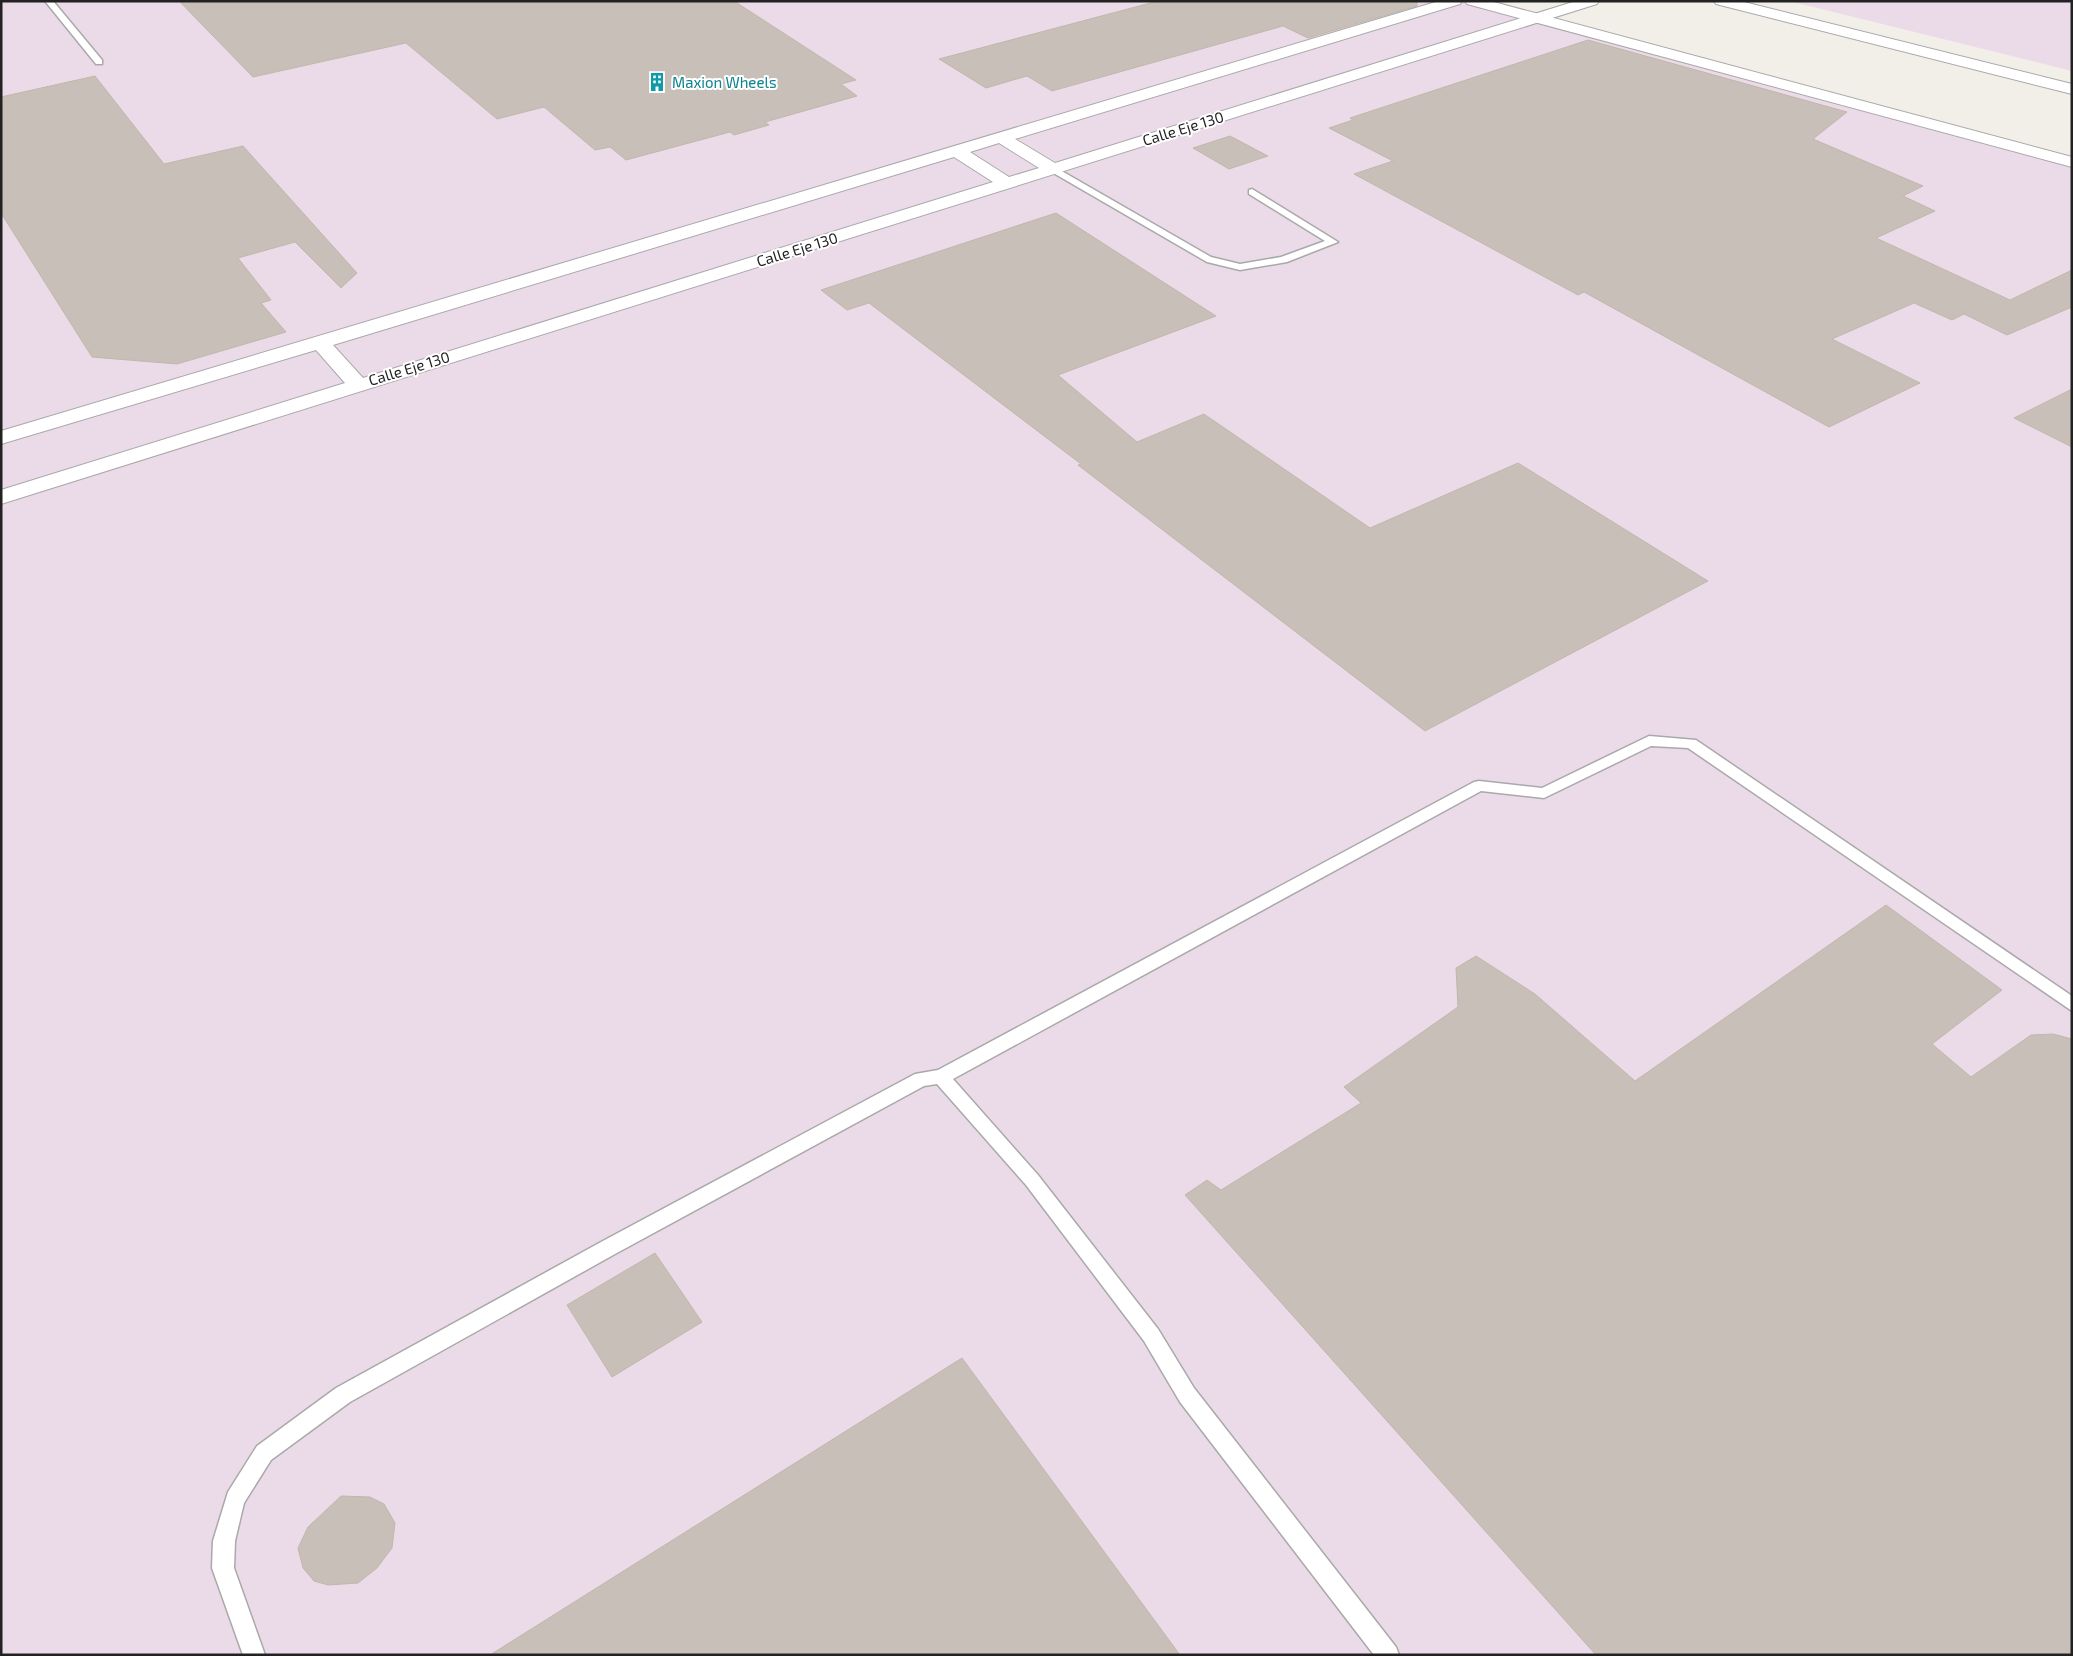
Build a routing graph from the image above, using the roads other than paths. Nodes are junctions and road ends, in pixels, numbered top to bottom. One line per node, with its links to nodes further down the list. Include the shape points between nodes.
1 (49, 1): 7 (lane)
2 (1455, 1): 9 (street)
3 (1472, 1): 6 (street)
4 (1592, 1): 6 (street, Calle Eje 130)
5 (1721, 1): 8 (street)
6 (1535, 18): 11 (street); 12 (street, Calle Eje 130)
7 (99, 62)
8 (2072, 89)
9 (1001, 137): 10 (street); 12 (street)
10 (955, 150): 13 (street); 15 (street)
11 (2072, 162)
12 (1053, 169): 13 (street, Calle Eje 130); 14 (lane, via 1207,259 1240,267 1283,260 1333,242)
13 (1007, 184): 16 (street, Calle Eje 130)
14 (1252, 192)
15 (321, 343): 16 (street); 17 (street)
16 (356, 384): 18 (street, Calle Eje 130)
17 (1, 438)
18 (1, 497)
19 (2072, 1005): 20 (lane, via 1690,743 1649,741 1544,793 1479,786)
20 (941, 1076): 21 (lane, via 921,1079 351,1391 264,1453 235,1499 224,1541 223,1568); 22 (lane, via 1038,1188 1152,1335 1187,1395)
21 (254, 1655)
22 (1388, 1655)

